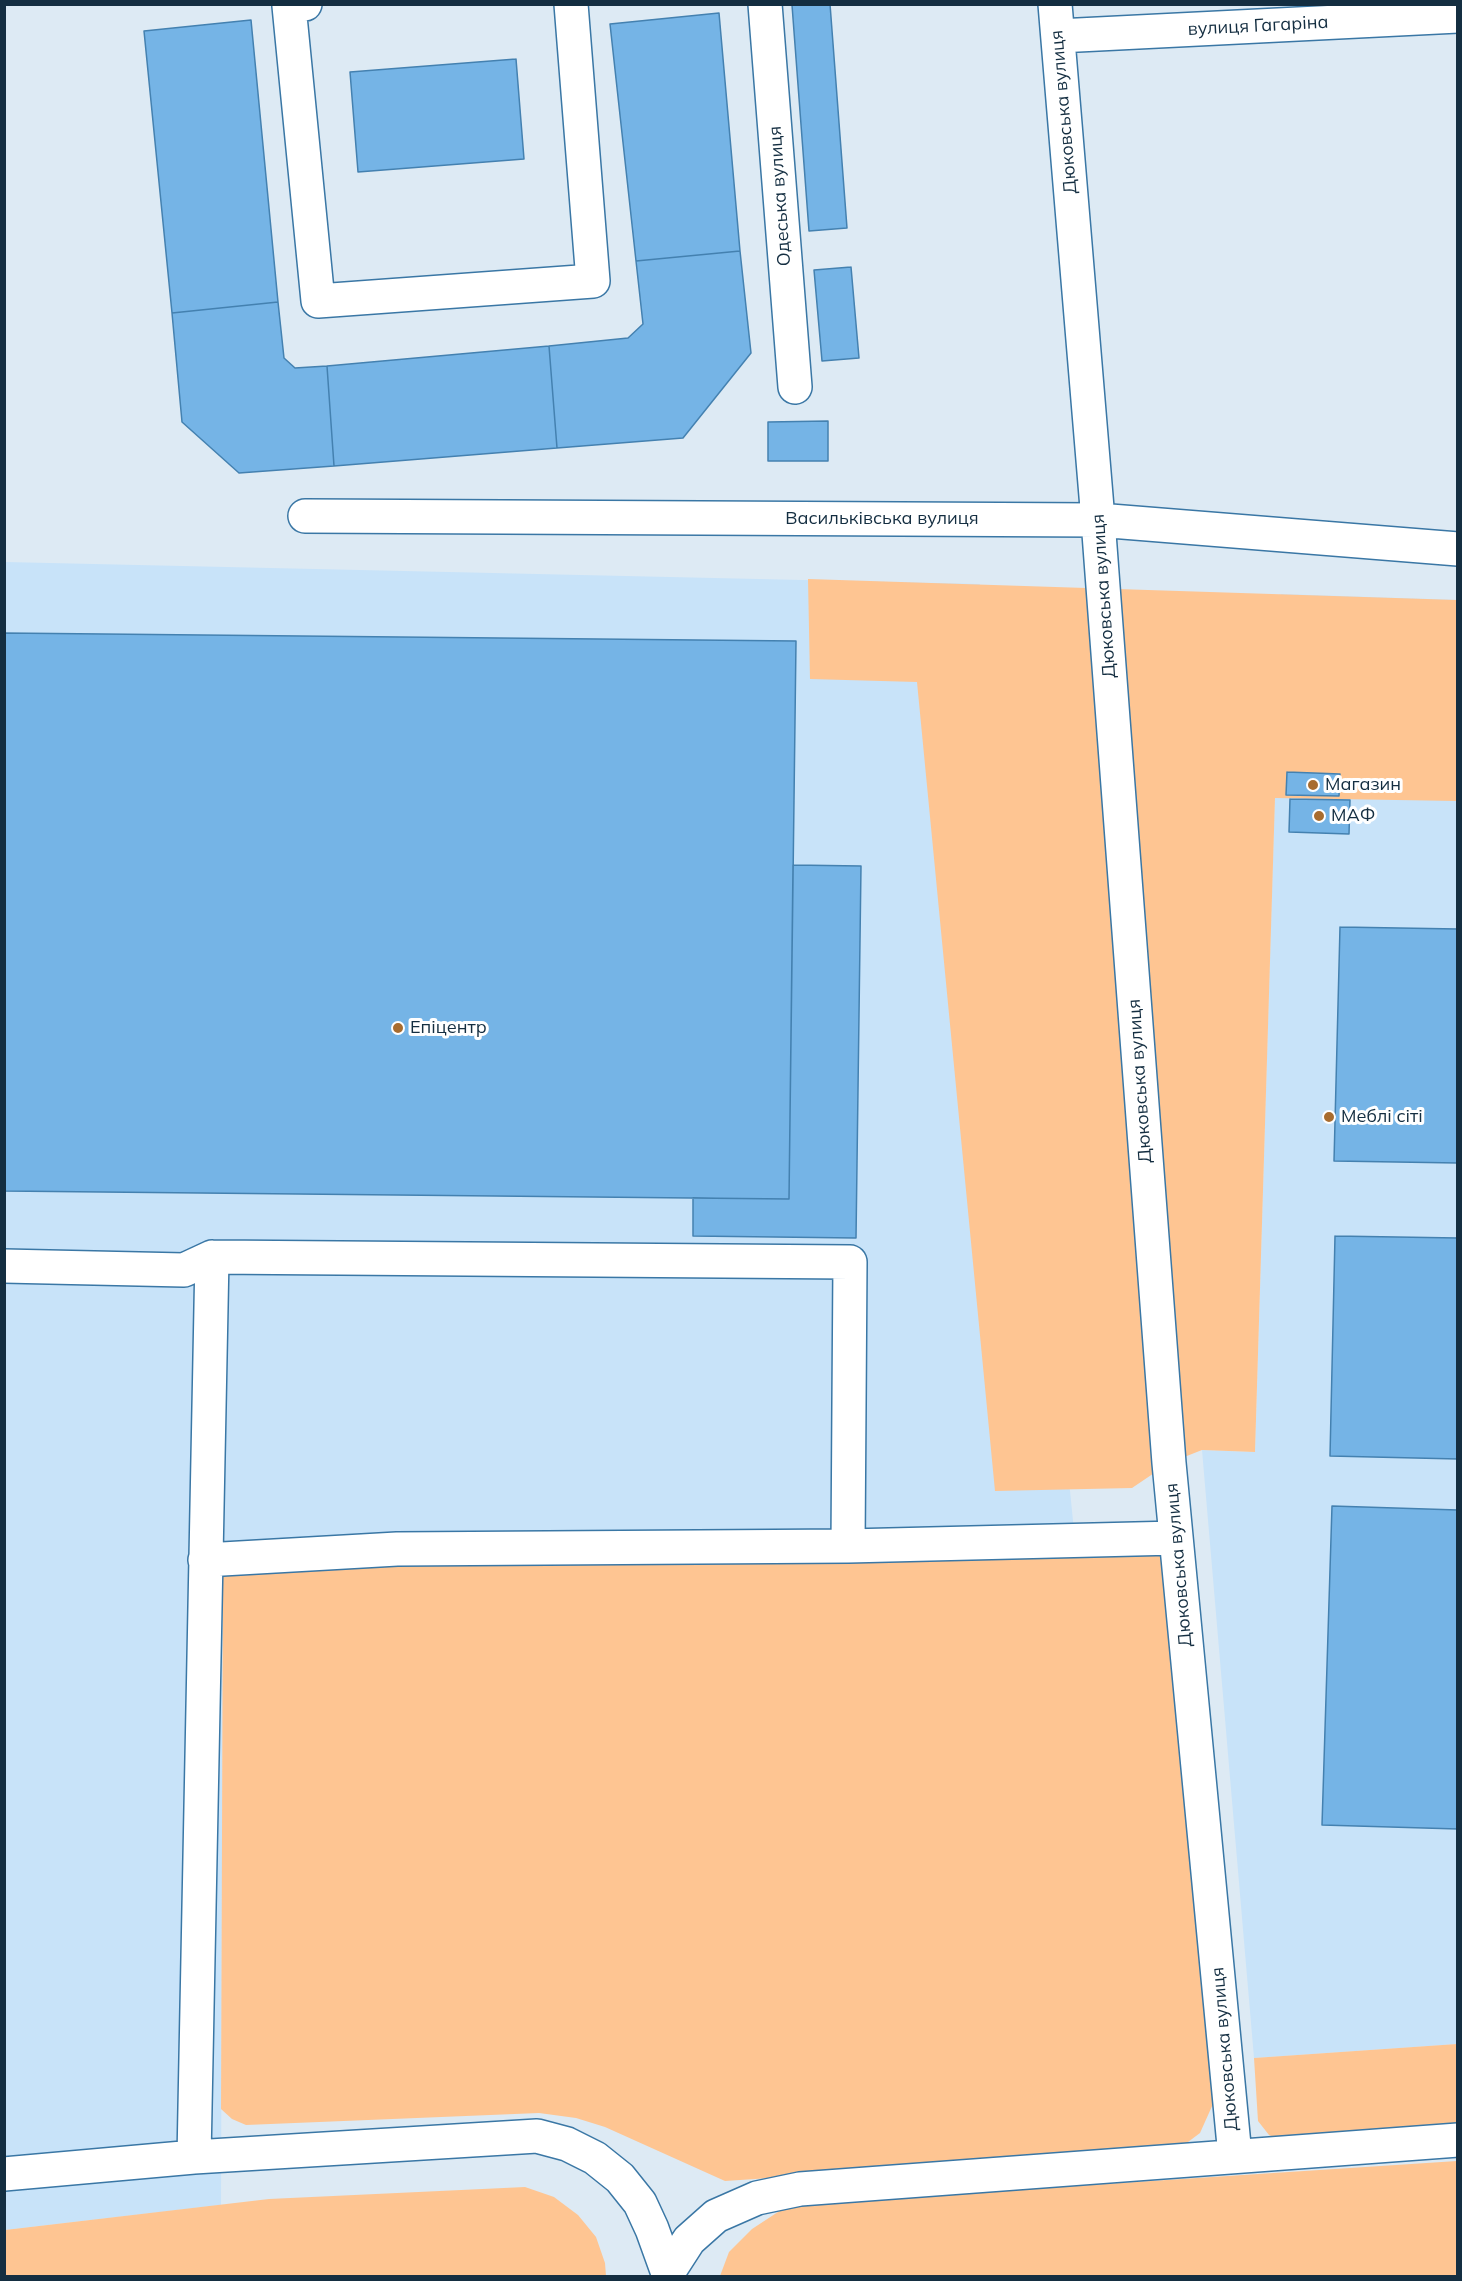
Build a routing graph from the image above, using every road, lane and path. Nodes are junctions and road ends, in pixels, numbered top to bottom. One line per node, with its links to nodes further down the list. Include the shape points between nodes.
1 (305, 4): 2 (street, via 289,6 318,301 592,280)
2 (572, 4)
3 (765, 4): 6 (street, Одеська вулиця)
4 (1458, 16): 5 (street, вулиця Гагаріна)
5 (1056, 20): 8 (street, Дюковська вулиця)
6 (795, 387)
7 (305, 516): 8 (street, Васильківська вулиця)
8 (1098, 520): 9 (street, Васильківська вулиця); 12 (street, Дюковська вулиця)
9 (1458, 549)
10 (212, 1257): 11 (street, via 184,1270); 13 (street, via 849,1262); 14 (street)
11 (4, 1266)
12 (1176, 1538): 13 (street); 16 (street, Дюковська вулиця)
13 (848, 1546): 14 (street, via 397,1549)
14 (206, 1560): 17 (street)
15 (1458, 2140): 16 (street)
16 (1235, 2156): 19 (street, via 800,2189 757,2198 716,2216 689,2240)
17 (194, 2157): 18 (street); 19 (street, via 537,2136 585,2153 620,2178 640,2203)
18 (4, 2174)
19 (669, 2274)

